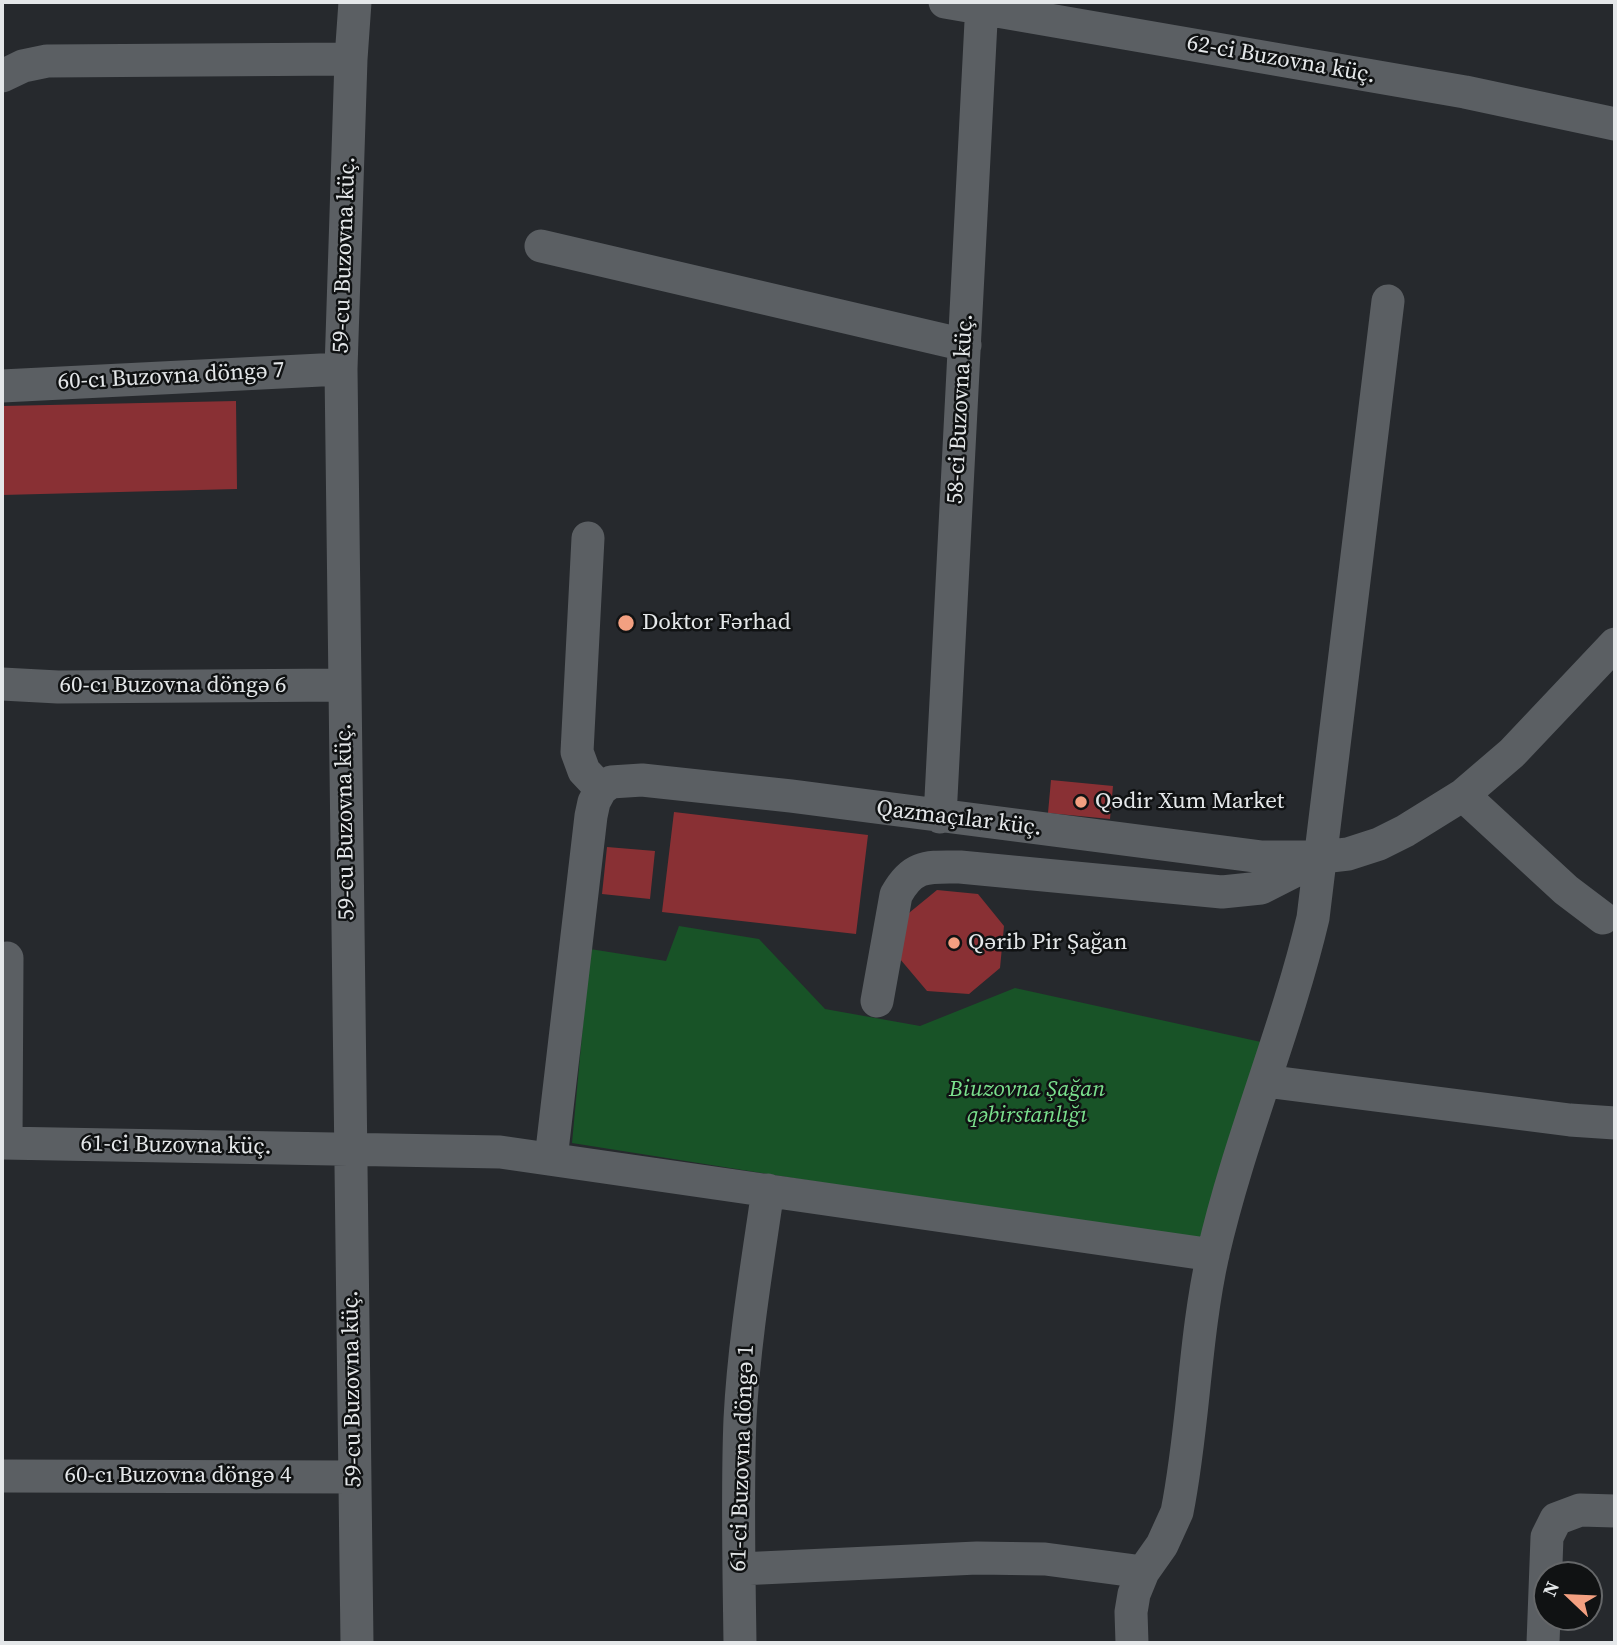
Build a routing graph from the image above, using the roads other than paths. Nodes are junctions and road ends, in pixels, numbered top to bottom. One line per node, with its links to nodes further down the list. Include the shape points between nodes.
1 (355, 2): 4 (street, 59-cu Buzovna küç.)
2 (945, 2): 3 (street, 62-ci Buzovna küç.)
3 (982, 5): 6 (street, 62-ci Buzovna küç.); 9 (street, 58-ci Buzovna küç.)
4 (351, 59): 5 (street, via 47,61); 10 (street, 59-cu Buzovna küç.)
5 (2, 76)
6 (1615, 124)
7 (541, 246): 9 (street)
8 (1388, 301): 19 (street)
9 (965, 345): 18 (street, 58-ci Buzovna küç.)
10 (341, 369): 11 (street, 60-cı Buzovna döngə 7); 15 (street, 59-cu Buzovna küç.)
11 (2, 386)
12 (588, 538): 16 (street, via 577,751 584,771)
13 (1615, 644): 17 (street, Qazmaçılar küç., via 1512,753)
14 (2, 684): 15 (street, 60-cı Buzovna döngə 6)
15 (344, 685): 26 (street, 59-cu Buzovna küç.)
16 (601, 789): 18 (street, Qazmaçılar küç., via 611,782 642,780); 27 (street, via 591,816)
17 (1463, 795): 19 (street, Qazmaçılar küç., via 1380,844); 20 (street)
18 (940, 817): 19 (street, Qazmaçılar küç., via 1262,857)
19 (1322, 857): 22 (street, via 1261,888 1222,892 960,867 918,870 904,880 896,895); 23 (street, via 1299,975)
20 (1603, 918)
21 (7, 958): 25 (street)
22 (877, 1001)
23 (1265, 1082): 24 (street); 29 (street)
24 (1615, 1123)
25 (4, 1143): 26 (street, 61-ci Buzovna küç.)
26 (349, 1149): 27 (street, 61-ci Buzovna küç., via 500,1152); 31 (street, 59-cu Buzovna küç.)
27 (551, 1159): 28 (street, 61-ci Buzovna küç.)
28 (768, 1190): 29 (street, 61-ci Buzovna küç.); 33 (street, 61-ci Buzovna döngə 1, via 746,1342 738,1470)
29 (1213, 1255): 34 (street, via 1177,1512)
30 (2, 1476): 31 (street, 60-cı Buzovna döngə 4)
31 (354, 1477): 35 (street, 59-cu Buzovna küç.)
32 (1615, 1511): 38 (street, via 1580,1510 1556,1519 1547,1537)
33 (739, 1569): 34 (street, via 977,1558 1045,1559); 36 (street, 61-ci Buzovna döngə 1)
34 (1143, 1572): 37 (street, via 1131,1612)
35 (357, 1643)
36 (740, 1643)
37 (1132, 1643)
38 (1543, 1643)

